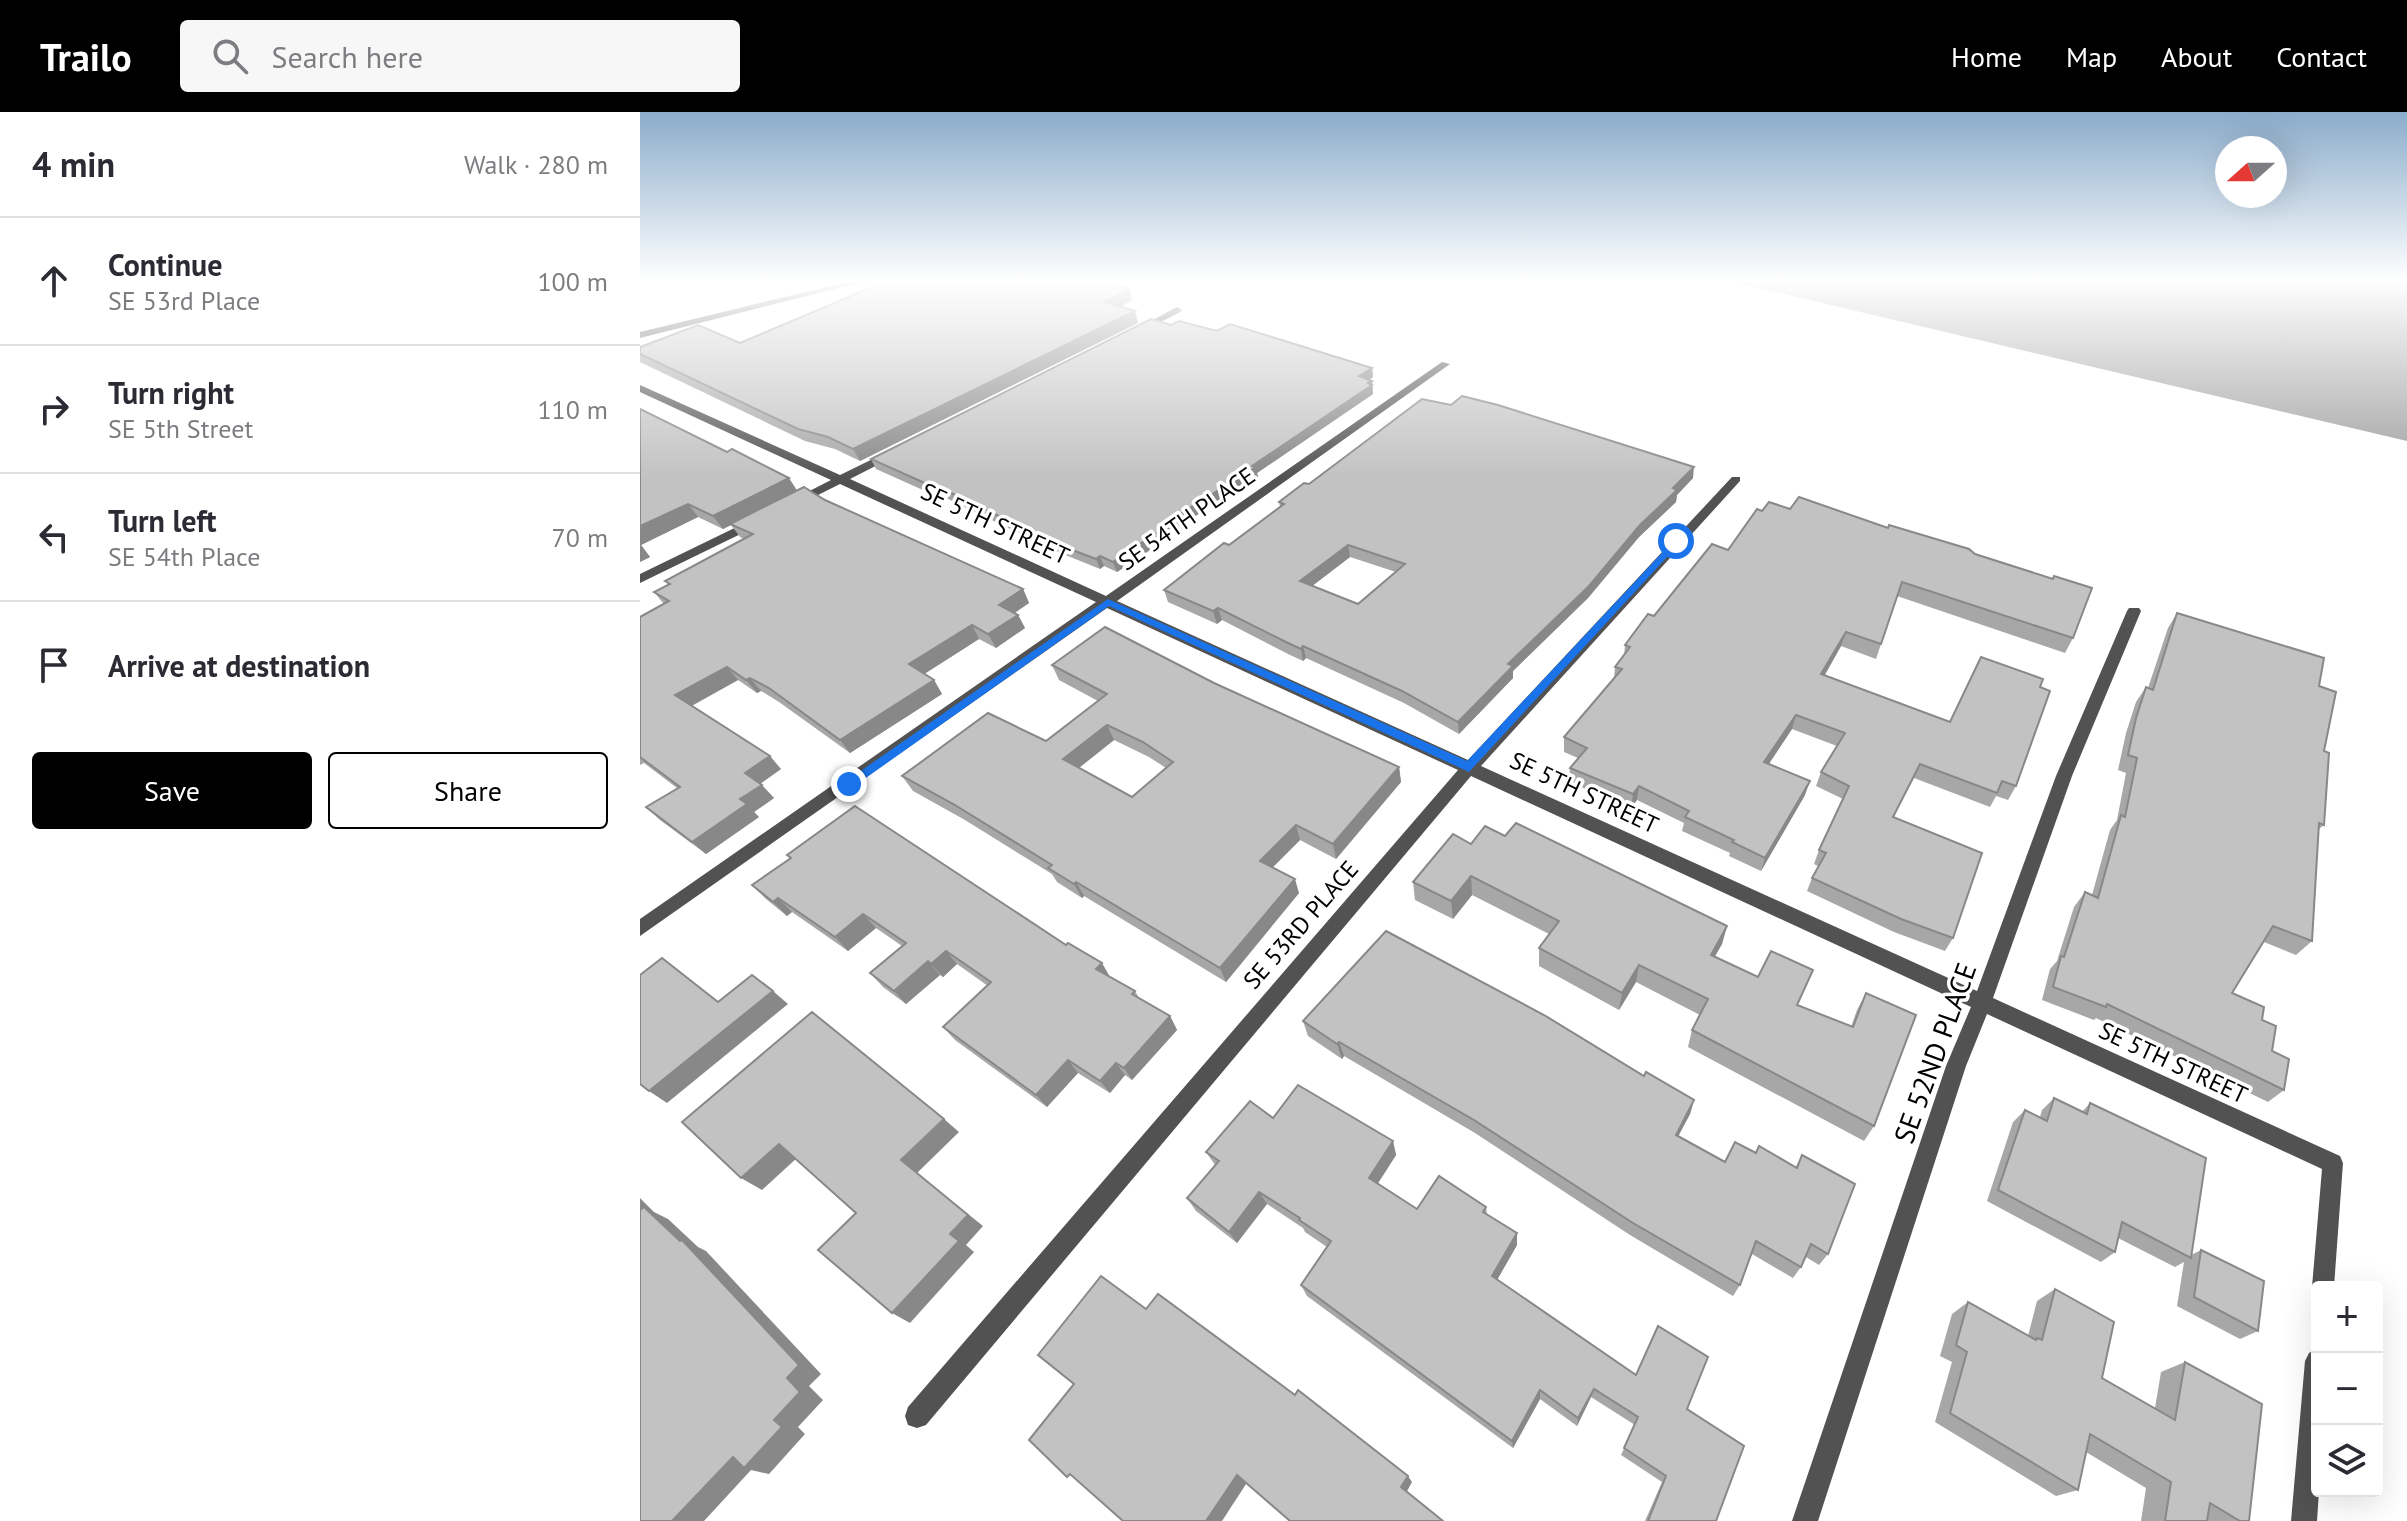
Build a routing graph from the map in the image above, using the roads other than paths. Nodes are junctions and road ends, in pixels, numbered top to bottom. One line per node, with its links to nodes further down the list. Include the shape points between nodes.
1 (1445, 364): 9 (street, SE 54TH PLACE)
2 (640, 388): 5 (street, SE 5TH STREET)
3 (906, 446): 5 (street)
4 (1736, 479): 11 (street, SE 53RD PLACE)
5 (841, 480): 6 (street); 9 (street, SE 5TH STREET)
6 (784, 507)
7 (770, 514): 8 (street)
8 (640, 579)
9 (1108, 602): 11 (street, SE 5TH STREET); 12 (street, SE 54TH PLACE)
10 (2134, 611): 13 (street, SE 52ND PLACE, via 2099,685)
11 (1469, 767): 13 (street, SE 5TH STREET); 15 (street, SE 53RD PLACE)
12 (640, 929)
13 (1985, 1003): 14 (street, SE 5TH STREET, via 2333,1163); 17 (street, SE 52ND PLACE, via 1956,1066)
14 (2323, 1281)
15 (917, 1416)
16 (2312, 1425): 18 (street)
17 (1805, 1521)
18 (2304, 1521)

